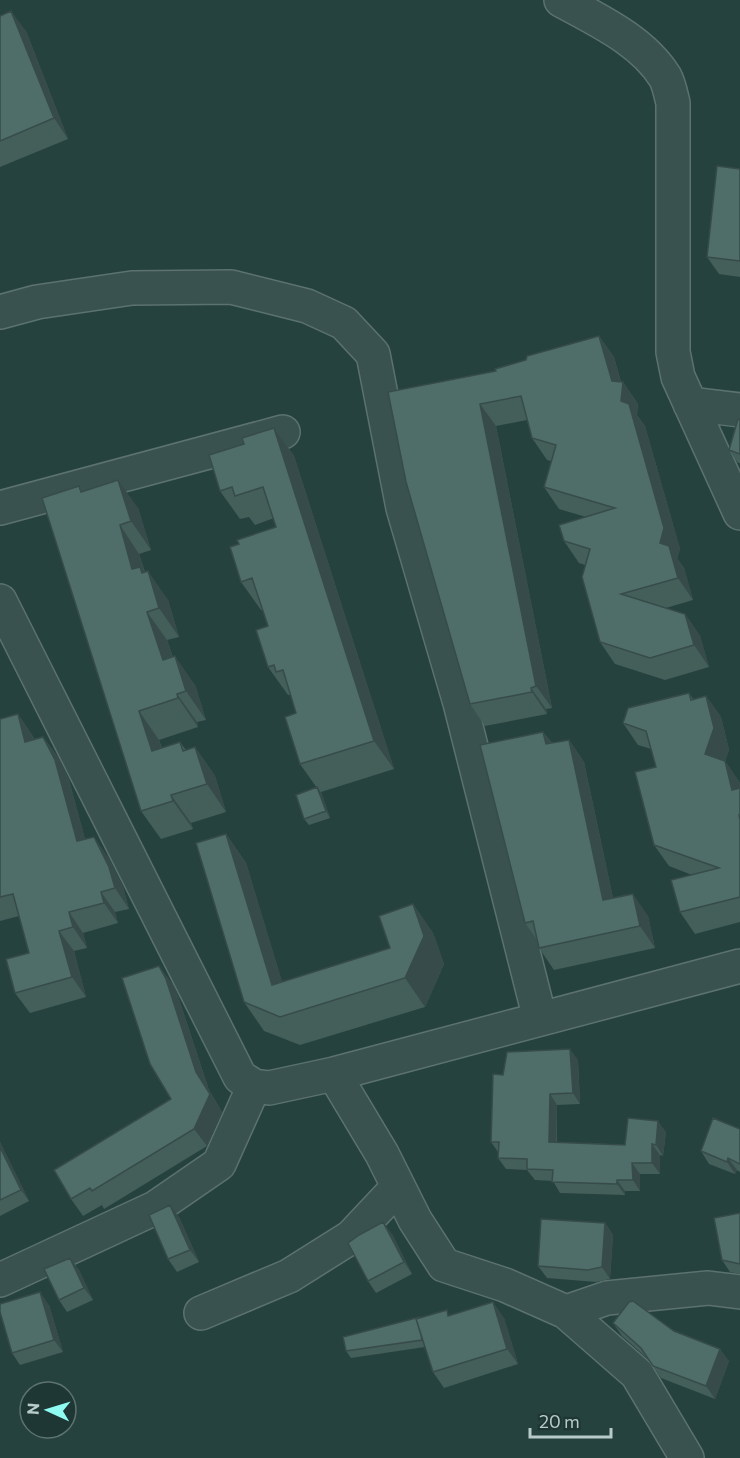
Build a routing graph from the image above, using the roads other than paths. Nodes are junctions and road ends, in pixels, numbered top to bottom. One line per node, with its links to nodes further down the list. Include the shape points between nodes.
1 (561, 0): 3 (street, via 617,32 647,55 665,78 673,103 673,352 678,377)
2 (0, 312): 10 (street, via 37,302 132,288 231,287 308,306 344,323 374,354 403,508 460,703)
3 (690, 404): 4 (street); 7 (street)
4 (740, 411)
5 (283, 432): 6 (street)
6 (0, 508)
7 (740, 513)
8 (0, 601): 12 (street, via 240,1077)
9 (740, 966): 10 (street)
10 (540, 1019): 11 (street)
11 (334, 1074): 12 (street, via 269,1088); 13 (street)
12 (254, 1086): 14 (street, via 219,1164 155,1208)
13 (398, 1187): 16 (street, via 444,1265 505,1285); 17 (street, via 351,1237 289,1276)
14 (0, 1280)
15 (740, 1292): 16 (street, via 708,1288 607,1298)
16 (566, 1312): 18 (street, via 637,1374)
17 (201, 1313)
18 (687, 1458)

